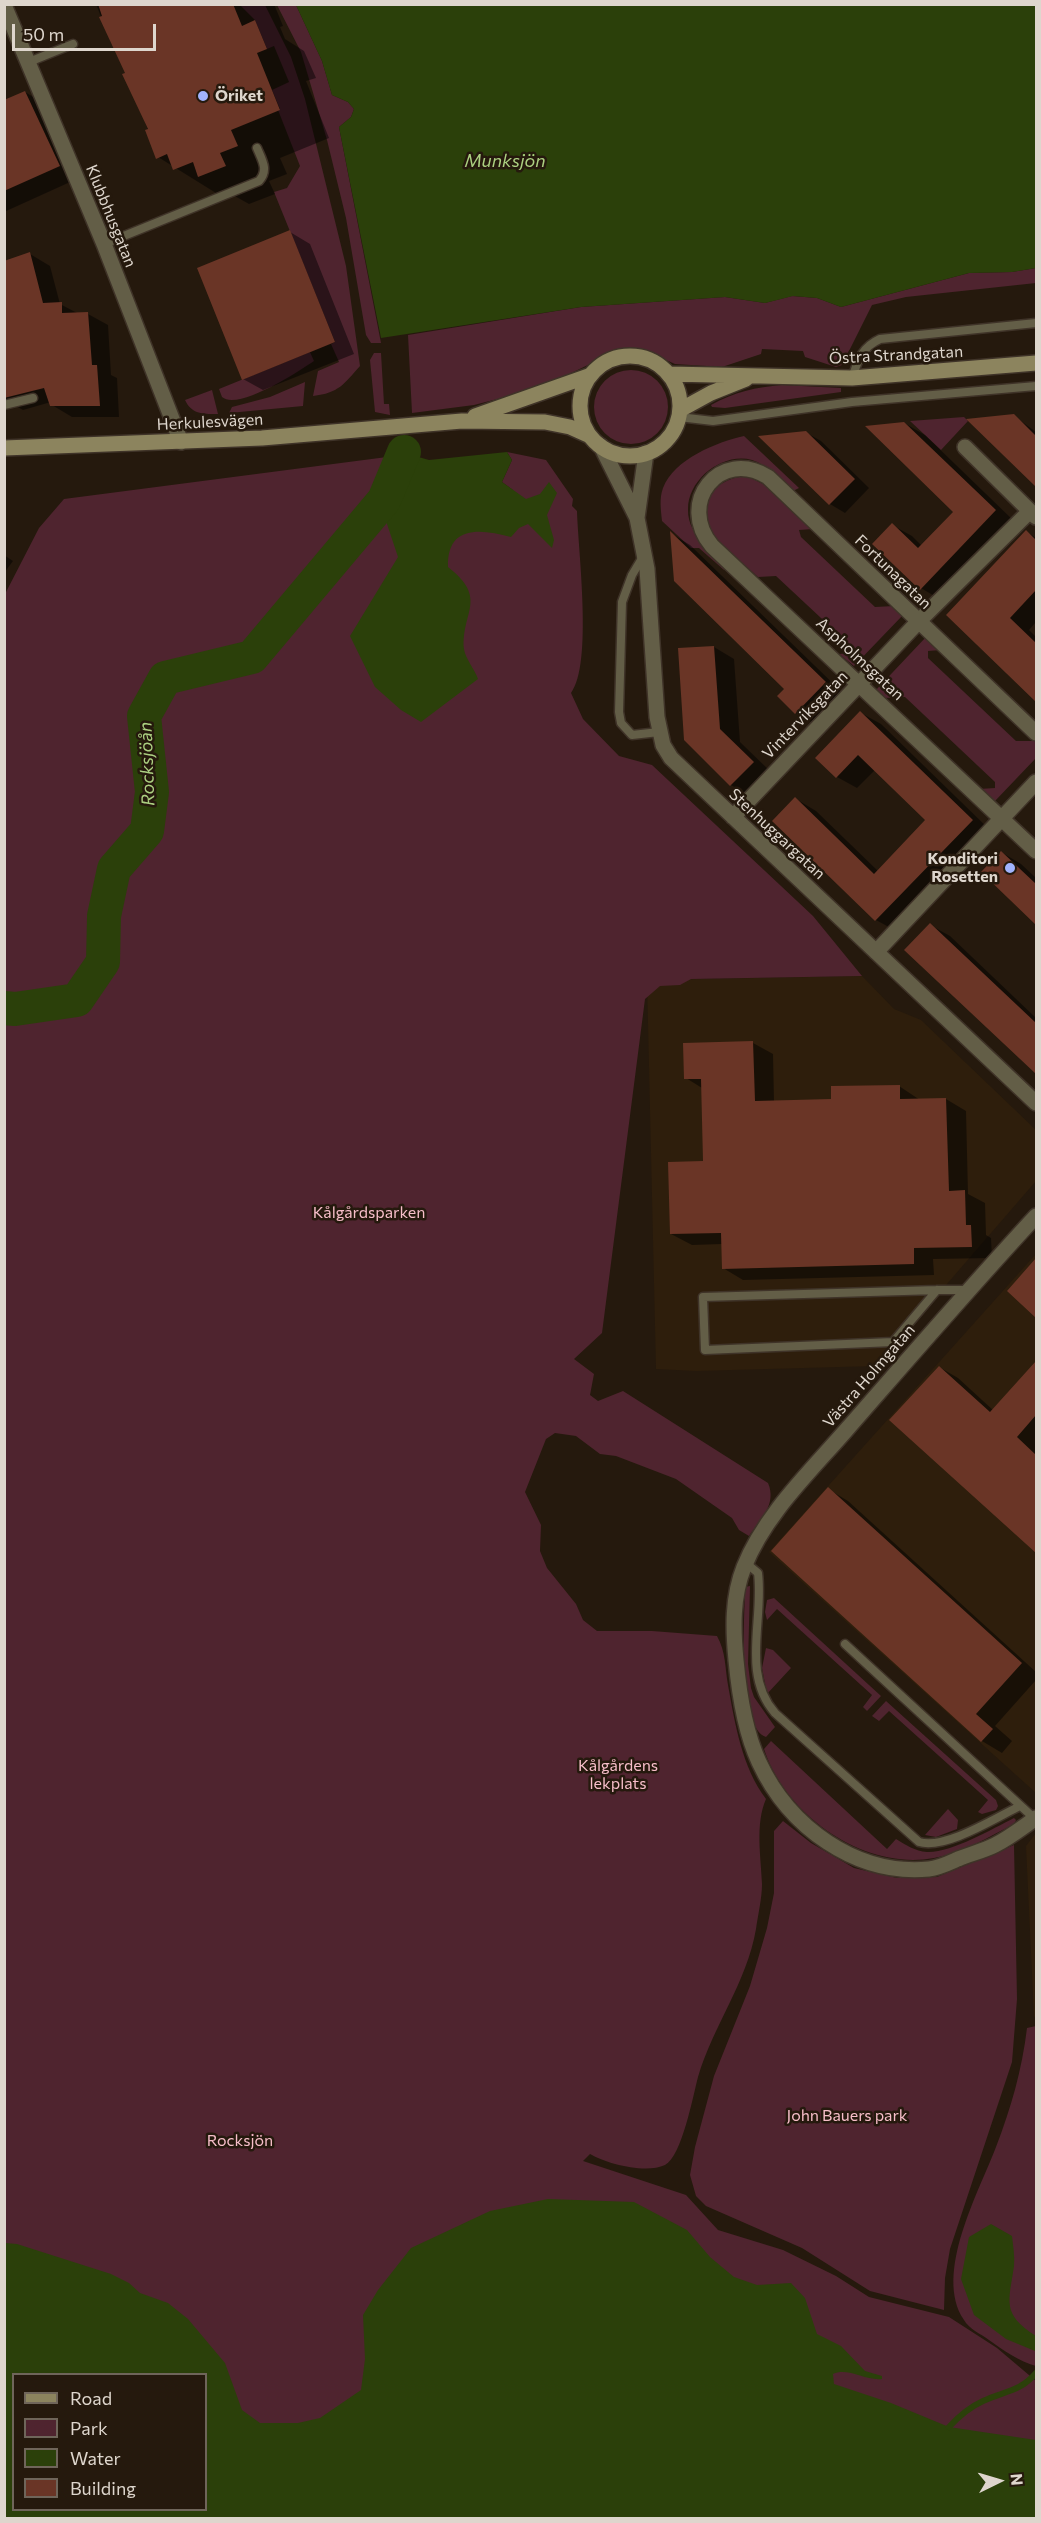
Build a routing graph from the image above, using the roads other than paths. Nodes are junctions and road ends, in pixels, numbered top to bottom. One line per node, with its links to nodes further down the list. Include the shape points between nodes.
1 (4, 5): 3 (street, Klubbhusgatan)
2 (73, 44): 3 (lane)
3 (29, 62): 5 (street, Klubbhusgatan)
4 (257, 148): 5 (lane, via 265,167 260,181)
5 (104, 244): 18 (street, Klubbhusgatan)
6 (1036, 323): 11 (lane, via 880,339 870,343 859,356)
7 (1036, 363): 11 (main road, Östra Strandgatan)
8 (669, 374): 9 (main road, via 639,357 621,357 604,363); 10 (main road, Östra Strandgatan); 15 (main road, via 680,397)
9 (591, 375): 16 (main road); 17 (main road, via 580,405 583,421)
10 (757, 375): 11 (main road, Östra Strandgatan); 15 (main road, Östra Strandgatan, via 711,393)
11 (852, 378)
12 (1036, 386): 15 (lane, via 852,402 713,421)
13 (33, 398): 14 (lane)
14 (4, 405)
15 (680, 414): 21 (main road, via 672,433)
16 (462, 421): 17 (main road, via 545,422 570,427); 18 (main road, Herkulesvägen)
17 (596, 441): 21 (main road, via 615,453); 24 (street, Stenhuggargatan)
18 (181, 442): 20 (main road, Herkulesvägen)
19 (965, 447): 23 (street)
20 (4, 448)
21 (646, 453): 24 (street, Stenhuggargatan)
22 (713, 479): 26 (street, Fortunagatan, via 742,468 768,477); 27 (street, Aspholmsgatan, via 698,507 705,538)
23 (1033, 514): 26 (street, Vinterviksgatan)
24 (637, 518): 25 (street, Stenhuggargatan)
25 (644, 554): 28 (street, Stenhuggargatan); 28 (lane, via 622,602 619,712 621,723 632,735)
26 (919, 621): 27 (street, Vinterviksgatan); 29 (street, Fortunagatan)
27 (861, 684): 31 (street, Vinterviksgatan); 32 (street, Aspholmsgatan)
28 (659, 732): 31 (street, Stenhuggargatan, via 671,758)
29 (1036, 733)
30 (1036, 782): 32 (street)
31 (733, 817): 34 (street, Stenhuggargatan)
32 (1002, 818): 33 (street, Aspholmsgatan); 34 (street)
33 (1036, 851)
34 (876, 952): 35 (street, Stenhuggargatan)
35 (1036, 1103)
36 (1036, 1216): 38 (street, Västra Holmgatan)
37 (937, 1290): 37 (lane, via 703,1297 705,1350 893,1342); 38 (lane)
38 (968, 1290): 39 (street, Västra Holmgatan, via 795,1489 756,1538)
39 (744, 1567): 41 (lane, via 758,1573 757,1683 764,1700 919,1842 942,1842); 42 (street, Västra Holmgatan, via 735,1598 733,1633 742,1701 759,1761 779,1797 798,1820 827,1842 867,1863 932,1869 995,1845)
40 (845, 1644): 41 (lane)
41 (1020, 1806): 42 (lane)
42 (1036, 1818)

